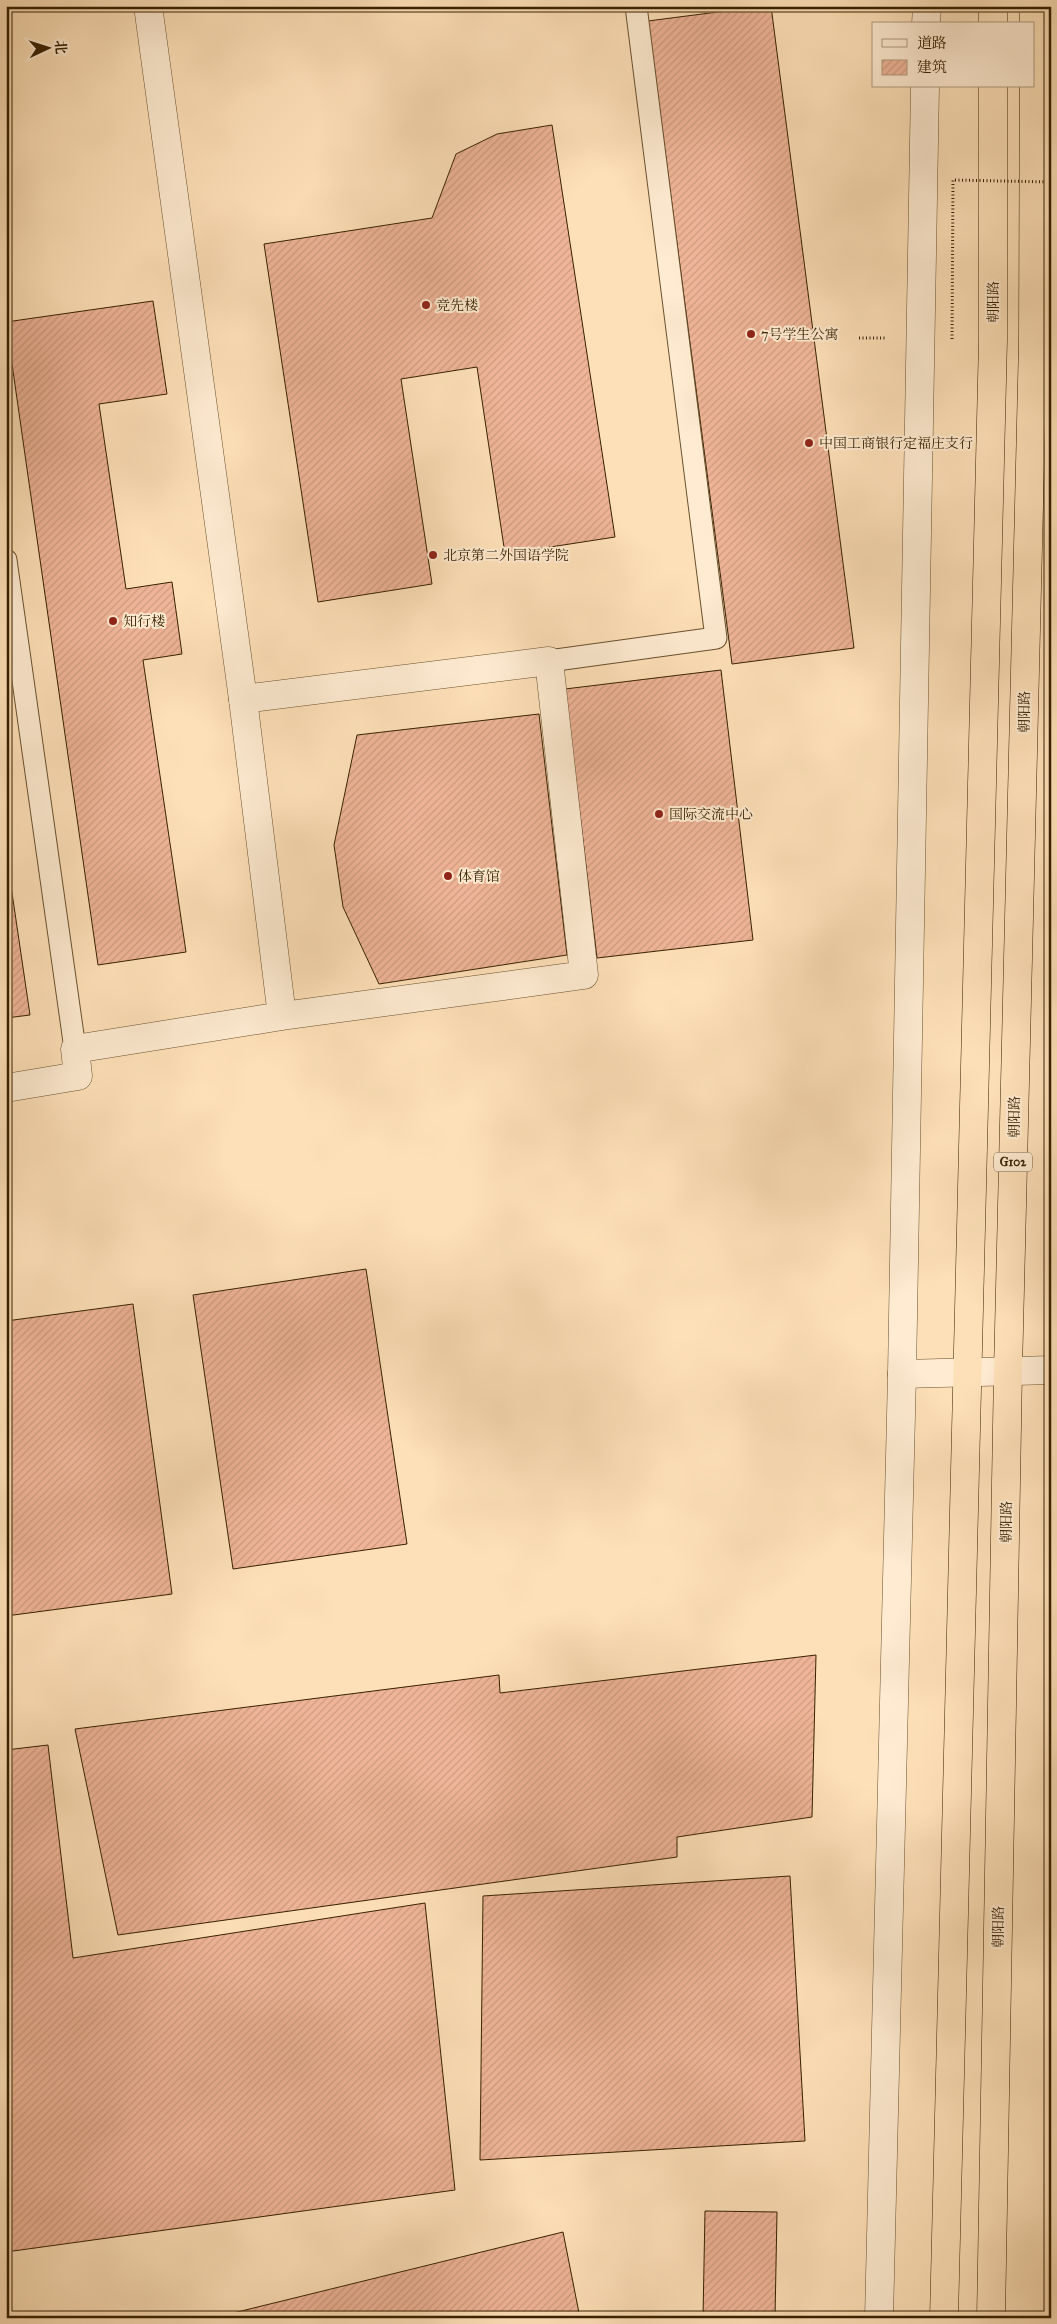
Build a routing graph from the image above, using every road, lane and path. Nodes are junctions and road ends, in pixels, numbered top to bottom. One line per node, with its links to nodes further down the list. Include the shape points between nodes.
1 (148, 6): 16 (street)
2 (636, 6): 15 (lane, via 716,638)
3 (927, 6): 6 (street)
4 (993, 6): 7 (highway)
5 (1034, 6): 8 (highway, 朝阳路 / G102)
6 (926, 22)
7 (993, 22)
8 (1034, 22)
9 (925, 88): 23 (street)
10 (993, 88): 22 (highway, 朝阳路, via 992,359)
11 (1034, 88): 21 (highway, 朝阳路 / G102, via 1033,341)
12 (1051, 182): 13 (path, bridge, via 953,180)
13 (952, 339)
14 (7, 574): 18 (lane)
15 (549, 660): 16 (street); 17 (street, via 584,975)
16 (243, 699): 17 (street)
17 (282, 1016): 18 (street)
18 (75, 1049): 19 (street, via 78,1076)
19 (6, 1088)
20 (1051, 1370): 21 (street)
21 (1008, 1371): 22 (street); 26 (highway, 朝阳路 / G102)
22 (968, 1372): 23 (street); 25 (highway, 朝阳路)
23 (902, 1374): 24 (street)
24 (879, 2318)
25 (944, 2318)
26 (990, 2318)

